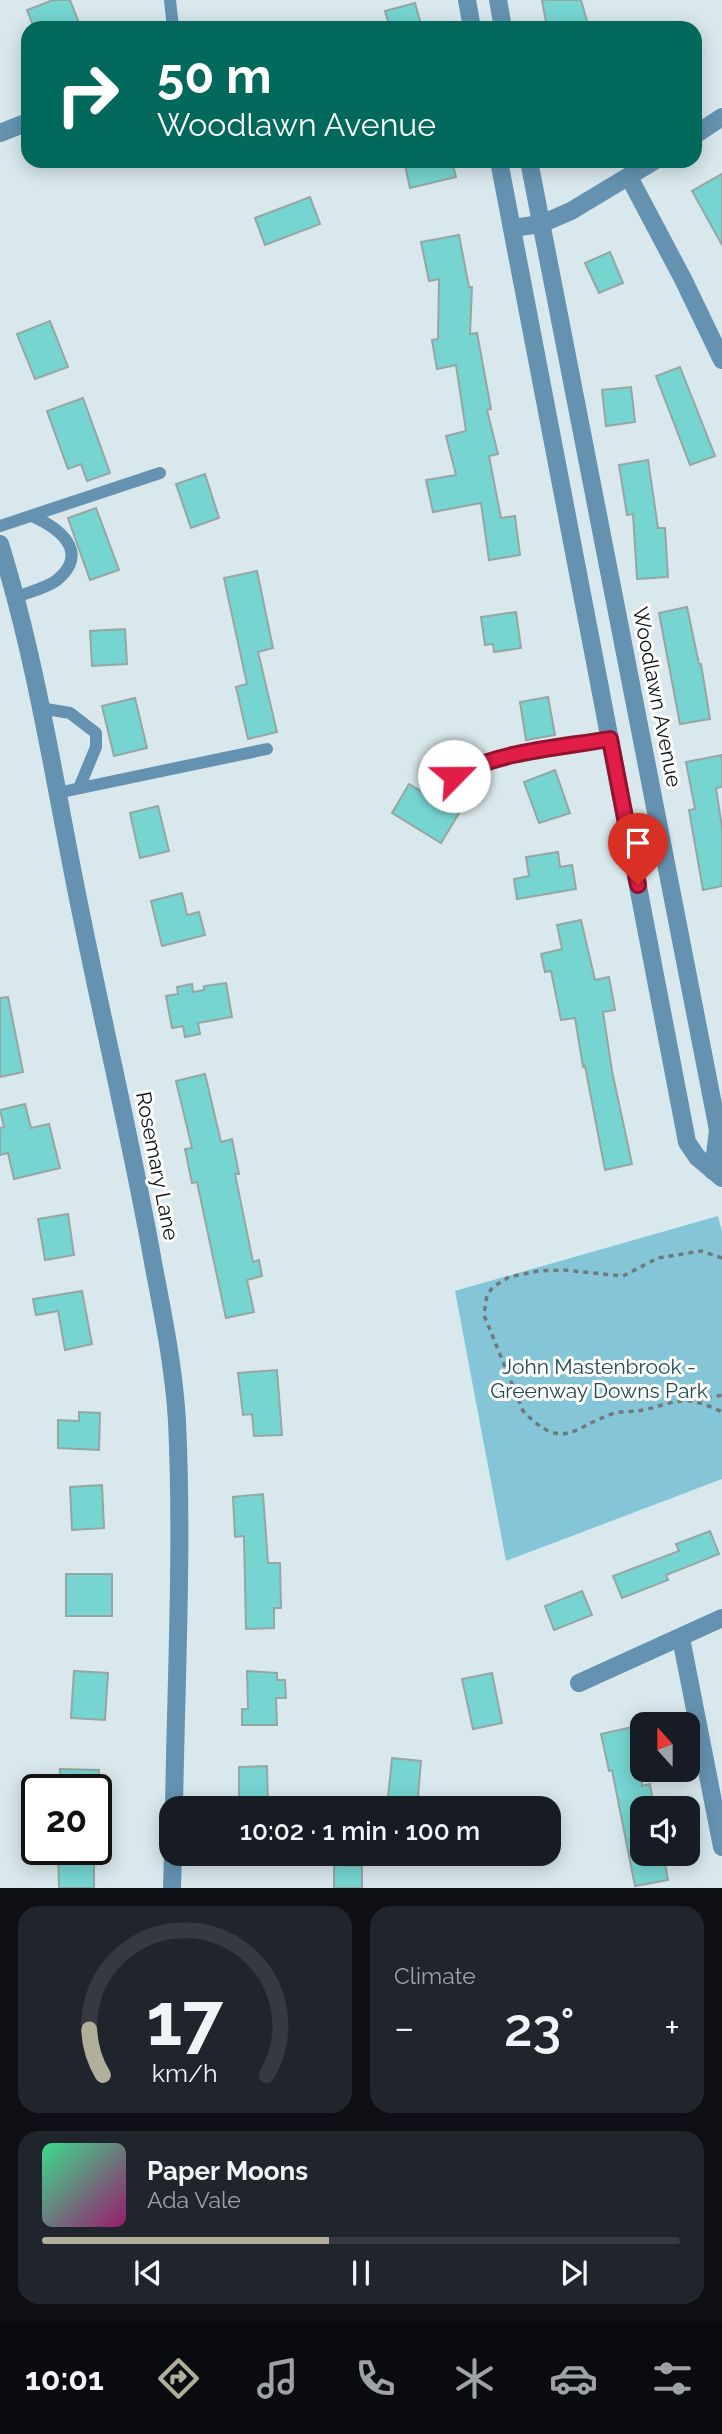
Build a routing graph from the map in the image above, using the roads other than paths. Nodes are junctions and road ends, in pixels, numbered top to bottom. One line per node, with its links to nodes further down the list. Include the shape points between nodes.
1 (170, 0): 4 (lane)
2 (467, 0): 5 (street)
3 (498, 0): 6 (street)
4 (172, 21)
5 (471, 21)
6 (502, 21)
7 (722, 117): 9 (street)
8 (21, 125): 10 (street)
9 (702, 130)
10 (0, 133)
11 (500, 168): 16 (street, Woodlawn Avenue)
12 (530, 168): 15 (street, Woodlawn Avenue)
13 (643, 168): 14 (street)
14 (629, 177): 15 (street); 17 (street)
15 (541, 224): 16 (street); 23 (street, Woodlawn Avenue)
16 (512, 228): 24 (street, Woodlawn Avenue)
17 (722, 359)
18 (160, 473): 19 (lane)
19 (32, 516): 20 (lane); 22 (lane, via 55,526 66,539 70,566 55,581)
20 (0, 526)
21 (0, 544): 22 (street, Rosemary Lane)
22 (16, 597): 25 (street, Rosemary Lane)
23 (626, 657): 24 (street); 31 (street, Woodlawn Avenue, via 718,1130)
24 (595, 662): 26 (street, Woodlawn Avenue)
25 (40, 708): 29 (lane, via 70,713 96,733 96,747); 30 (street, Rosemary Lane)
26 (610, 739): 28 (lane, via 512,755 474,765); 31 (street, Woodlawn Avenue, via 687,1142)
27 (267, 749): 29 (lane)
28 (454, 776)
29 (79, 788): 30 (lane)
30 (57, 793): 35 (street, Rosemary Lane, via 171,1357 177,1420 178,1556)
31 (718, 1175)
32 (722, 1618): 33 (street)
33 (681, 1637): 34 (street); 36 (street)
34 (579, 1683)
35 (174, 1796)
36 (722, 1847)
37 (173, 1866): 38 (street)
38 (172, 1888)

